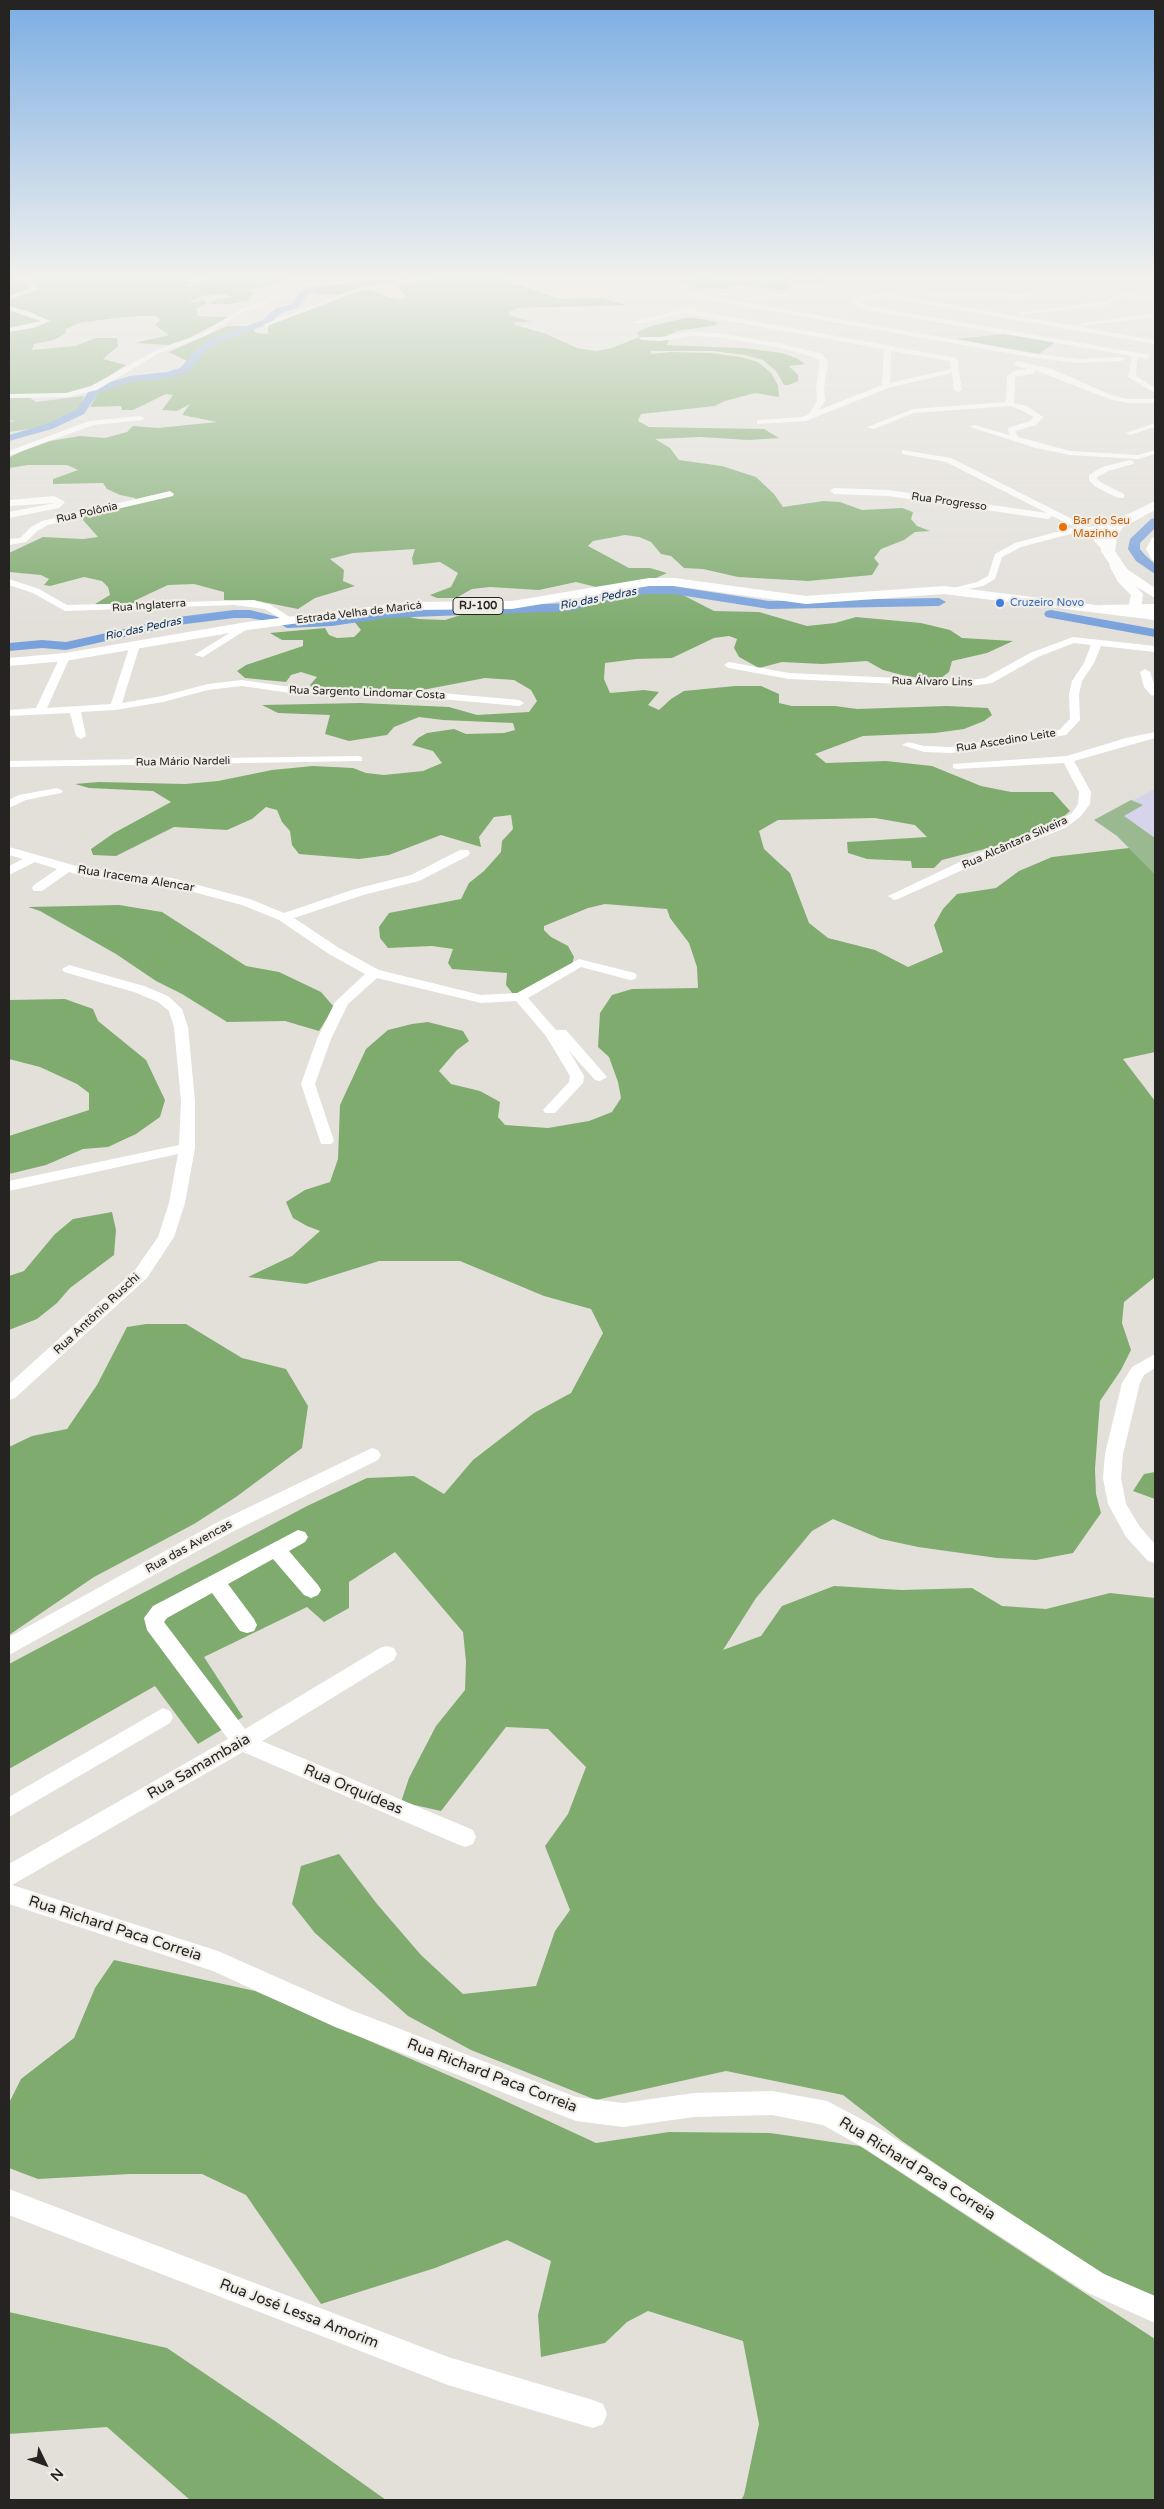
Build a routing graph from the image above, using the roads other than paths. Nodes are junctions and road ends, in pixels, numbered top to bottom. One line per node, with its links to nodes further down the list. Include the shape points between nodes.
1 (61, 395): 6 (street)
2 (821, 395): 9 (street)
3 (863, 395): 9 (street)
4 (1010, 395): 8 (street)
5 (1104, 395): 7 (street, via 1133,401)
6 (9, 396)
7 (1155, 401)
8 (1010, 404): 13 (street, via 913,412); 16 (street, via 1039,417 1033,423 1011,430)
9 (814, 414): 11 (street, via 803,419)
10 (140, 418): 19 (street, via 92,423)
11 (760, 422)
12 (1155, 425): 15 (street)
13 (871, 427)
14 (974, 427): 16 (street)
15 (1130, 433)
16 (1015, 439): 20 (street, via 1070,453)
17 (905, 452): 28 (street, via 948,460)
18 (1155, 452): 20 (street)
19 (9, 454)
20 (1138, 457): 23 (street, via 1092,477 1099,485)
21 (834, 491): 28 (street, Rua Progresso, via 888,494)
22 (170, 494): 32 (street, Rua Polônia, via 45,523 23,540)
23 (1121, 496)
24 (9, 503): 27 (street, Rua Polônia, via 54,499 61,502 56,506)
25 (1155, 505): 29 (highway)
26 (1155, 512): 36 (highway, via 1129,527 1122,541 1130,560)
27 (9, 515)
28 (1062, 518): 30 (street)
29 (1117, 525): 30 (street); 33 (highway, via 1110,537)
30 (1082, 529): 33 (street, via 1094,535); 38 (street, via 1039,538 1006,550 998,556 992,577)
31 (1155, 540): 34 (street, via 1151,549)
32 (9, 542)
33 (1108, 551): 35 (highway)
34 (1155, 558)
35 (1115, 565): 39 (highway); 40 (main road, via 1122,579 1137,594)
36 (1155, 579)
37 (9, 582): 44 (street, Rua Inglaterra, via 16,588 36,591 65,608 254,603 268,607)
38 (974, 587): 42 (main road, RJ-100); 44 (main road, Estrada Velha de Maricá / RJ-100, via 806,600 675,582 649,582 512,605 410,606)
39 (1155, 594)
40 (1137, 607): 41 (highway); 42 (highway); 43 (main road)
41 (1155, 608)
42 (1101, 609)
43 (1155, 616)
44 (291, 621): 45 (main road, Estrada Velha de Maricá / RJ-100)
45 (247, 626): 47 (main road, Estrada Velha de Maricá / RJ-100); 49 (street)
46 (1098, 641): 48 (street, Rua Álvaro Lins); 52 (street, Rua Álvaro Lins, via 1067,641 979,683 796,676); 62 (street, Rua Ascedino Leite, via 1077,681 1075,720 1062,733 951,750)
47 (136, 645): 50 (main road, Estrada Velha de Maricá / RJ-100); 56 (street)
48 (1155, 649)
49 (199, 655)
50 (65, 657): 51 (main road, Estrada Velha de Maricá / RJ-100); 58 (street)
51 (9, 662)
52 (729, 665)
53 (1145, 672): 54 (street, via 1149,687)
54 (1155, 694)
55 (519, 703): 56 (street, Rua Sargento Lindomar Costa, via 396,692 297,691 242,683 208,687)
56 (115, 708): 57 (street, Rua Sargento Lindomar Costa)
57 (75, 710): 58 (street, Rua Sargento Lindomar Costa); 61 (street)
58 (40, 712): 59 (street, Rua Sargento Lindomar Costa)
59 (9, 713)
60 (1155, 735): 64 (street)
61 (81, 736)
62 (908, 745)
63 (358, 758): 65 (street, Rua Mário Nardeli)
64 (1068, 759): 66 (street, Rua Ascedino Leite); 75 (street, Rua Alcântara Silveira, via 1085,792 1084,804 1076,815 1061,825)
65 (9, 764)
66 (957, 766)
67 (57, 791): 68 (street, via 23,797)
68 (9, 805)
69 (9, 851): 71 (street, Rua Iracema Alencar)
70 (464, 853): 76 (street, via 415,878 359,892)
71 (32, 858): 72 (street, Rua Iracema Alencar); 73 (street)
72 (66, 868): 74 (street); 76 (street, Rua Iracema Alencar, via 190,886)
73 (9, 871)
74 (38, 888)
75 (894, 896)
76 (284, 917): 78 (street, Rua Iracema Alencar)
77 (69, 970): 84 (street, Rua Antônio Ruschi, via 139,989 163,999 175,1009 182,1027 188,1101)
78 (374, 973): 80 (street, Rua Iracema Alencar, via 481,999); 83 (street, via 342,1002 308,1084)
79 (630, 976): 80 (street, via 579,963)
80 (524, 995): 81 (street); 82 (street, via 577,1076 576,1083)
81 (600, 1077)
82 (550, 1110)
83 (326, 1141)
84 (187, 1148): 85 (street); 87 (street, Rua Antônio Ruschi, via 178,1203 166,1237 141,1274)
85 (9, 1186)
86 (1155, 1360): 91 (street, via 1138,1371 1131,1384 1114,1454 1112,1478 1117,1504 1133,1532)
87 (9, 1394)
88 (372, 1455): 95 (street, Rua das Avencas, via 223,1528)
89 (298, 1537): 90 (street)
90 (276, 1549): 92 (street); 93 (street)
91 (1155, 1556)
92 (215, 1582): 94 (street); 98 (street, via 160,1612 154,1618 154,1624)
93 (311, 1590)
94 (247, 1625)
95 (9, 1647)
96 (387, 1654): 98 (street, Rua Samambaia)
97 (163, 1717): 99 (street)
98 (242, 1742): 100 (street, Rua Orquídeas); 101 (street, Rua Samambaia)
99 (9, 1808)
100 (465, 1837)
101 (9, 1876)
102 (9, 1894): 104 (street, Rua Richard Paca Correia, via 218,1962 344,2019 576,2109 623,2115 694,2104 772,2103 827,2113 873,2139 1095,2282)
103 (9, 2202): 105 (street, Rua José Lessa Amorim, via 448,2371)
104 (1155, 2310)
105 (593, 2414)

